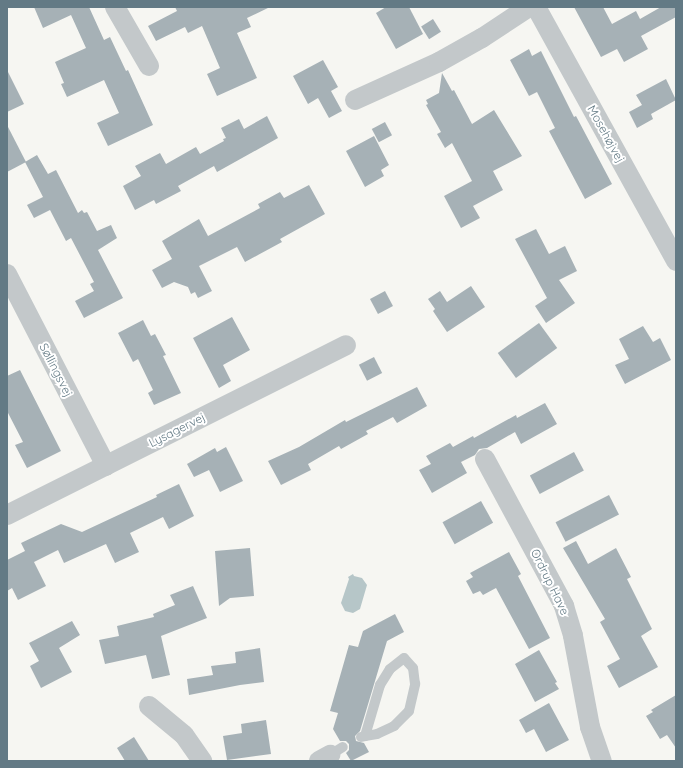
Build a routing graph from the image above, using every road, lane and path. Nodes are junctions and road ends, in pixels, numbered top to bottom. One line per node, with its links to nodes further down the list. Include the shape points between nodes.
1 (115, 7): 4 (street)
2 (529, 7): 5 (street, via 439,62)
3 (536, 7): 6 (street, Mosehøjvej)
4 (149, 66)
5 (355, 100)
6 (676, 261)
7 (7, 274): 10 (street, Søllingsvej)
8 (346, 345): 10 (street, Lysagervej)
9 (485, 459): 15 (street, Ordrup Have, via 564,606 573,636 590,727)
10 (106, 466): 11 (street, Lysagervej)
11 (7, 515)
12 (149, 706): 14 (street, via 184,735)
13 (363, 737): 13 (lane, via 380,685 390,668 404,658 413,668 415,684 409,711 394,726)
14 (202, 761)
15 (602, 761)

